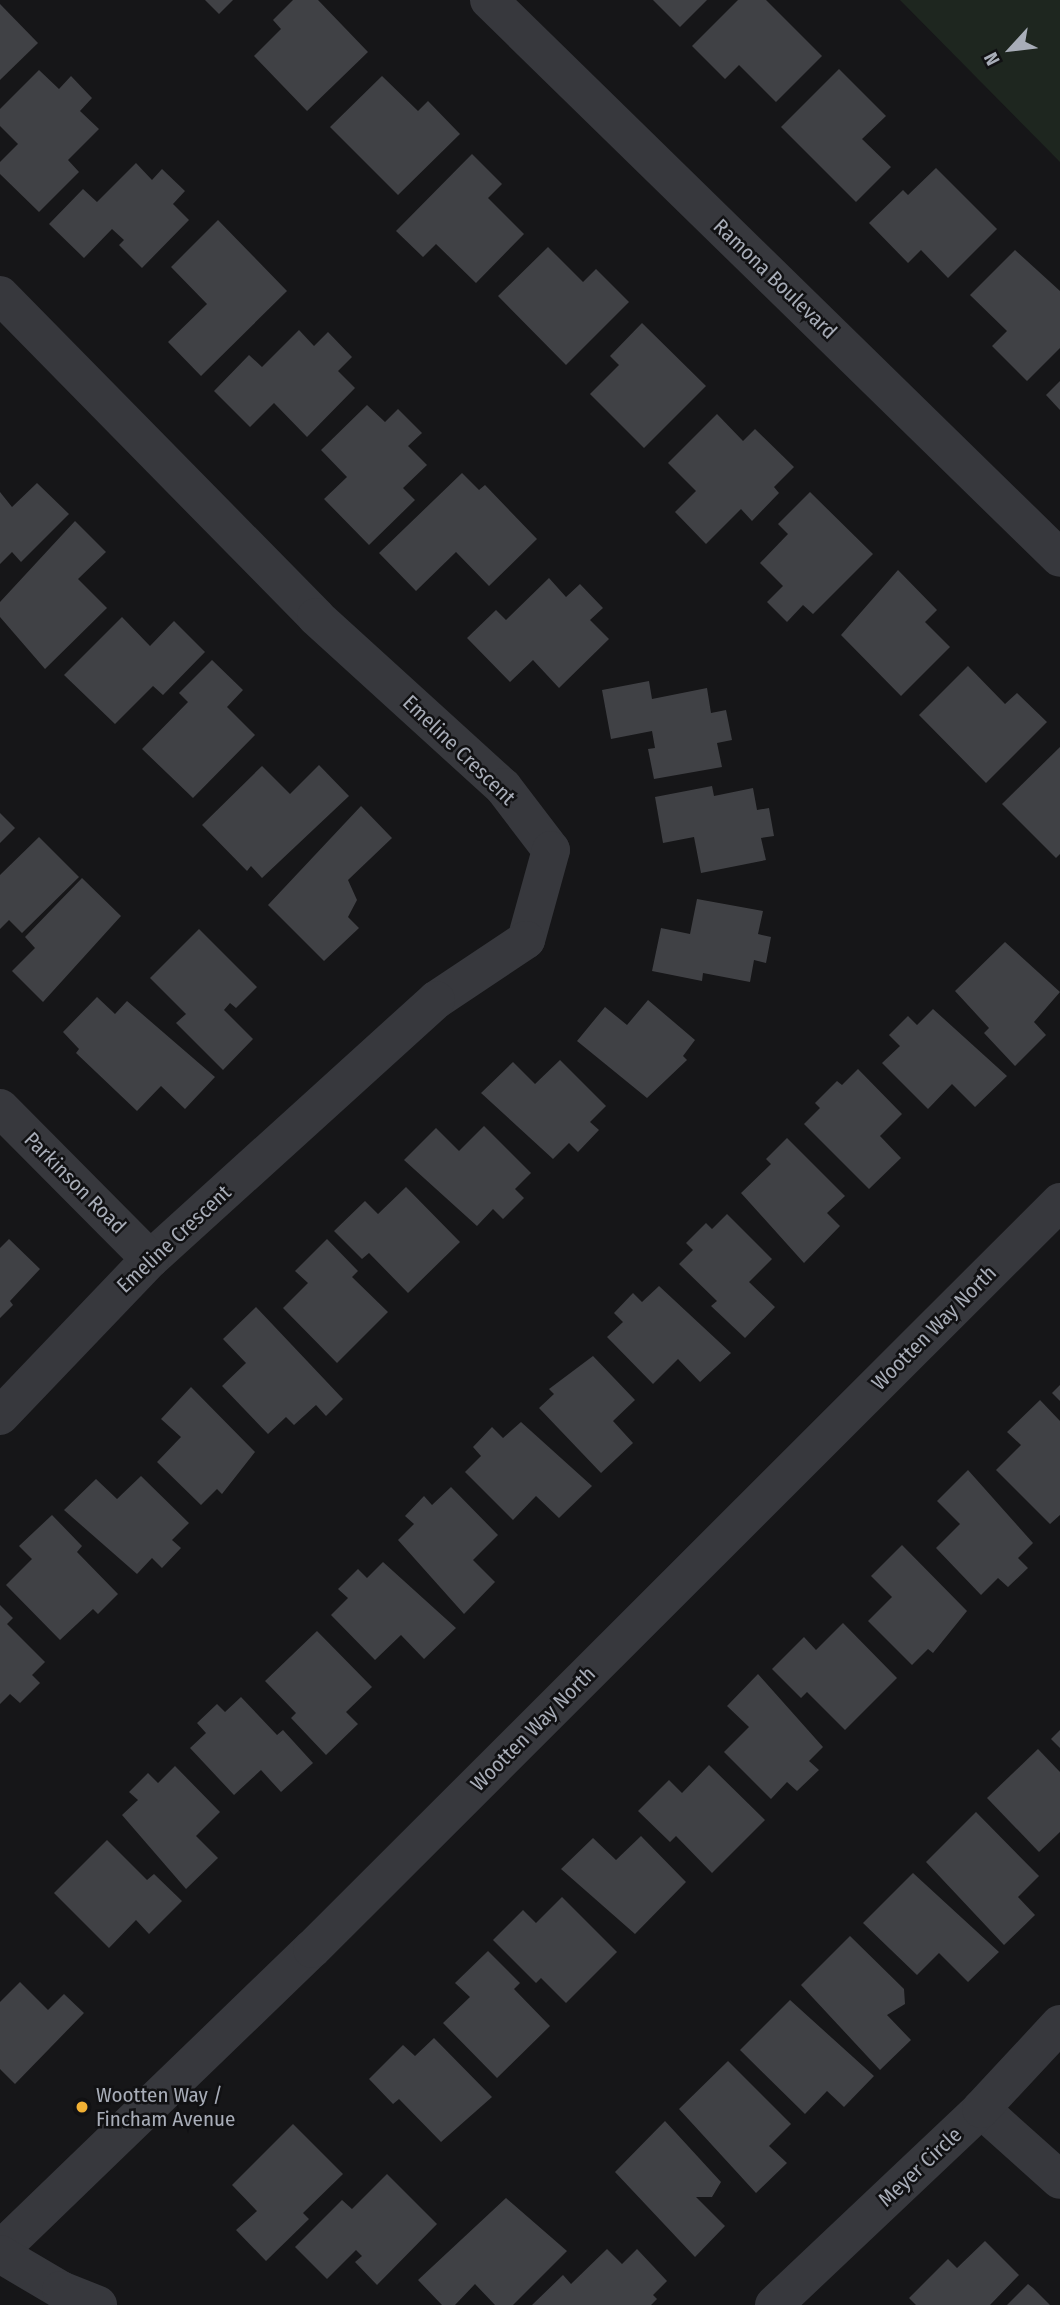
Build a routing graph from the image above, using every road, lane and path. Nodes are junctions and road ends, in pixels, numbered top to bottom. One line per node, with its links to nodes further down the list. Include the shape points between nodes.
1 (489, 0): 3 (street, Ramona Boulevard)
2 (0, 295): 6 (street, Emeline Crescent, via 316,617 503,787 551,849 526,940 436,999)
3 (1060, 558)
4 (0, 1108): 6 (street, Parkinson Road)
5 (1060, 1202): 11 (street, Wootten Way North, via 312,1949)
6 (150, 1259): 7 (street, Emeline Crescent)
7 (0, 1416)
8 (1060, 2024): 9 (street, Meyer Circle)
9 (981, 2109): 10 (street); 13 (street, Meyer Circle)
10 (1060, 2180)
11 (0, 2252): 12 (street, via 61,2290)
12 (98, 2305)
13 (774, 2305)

